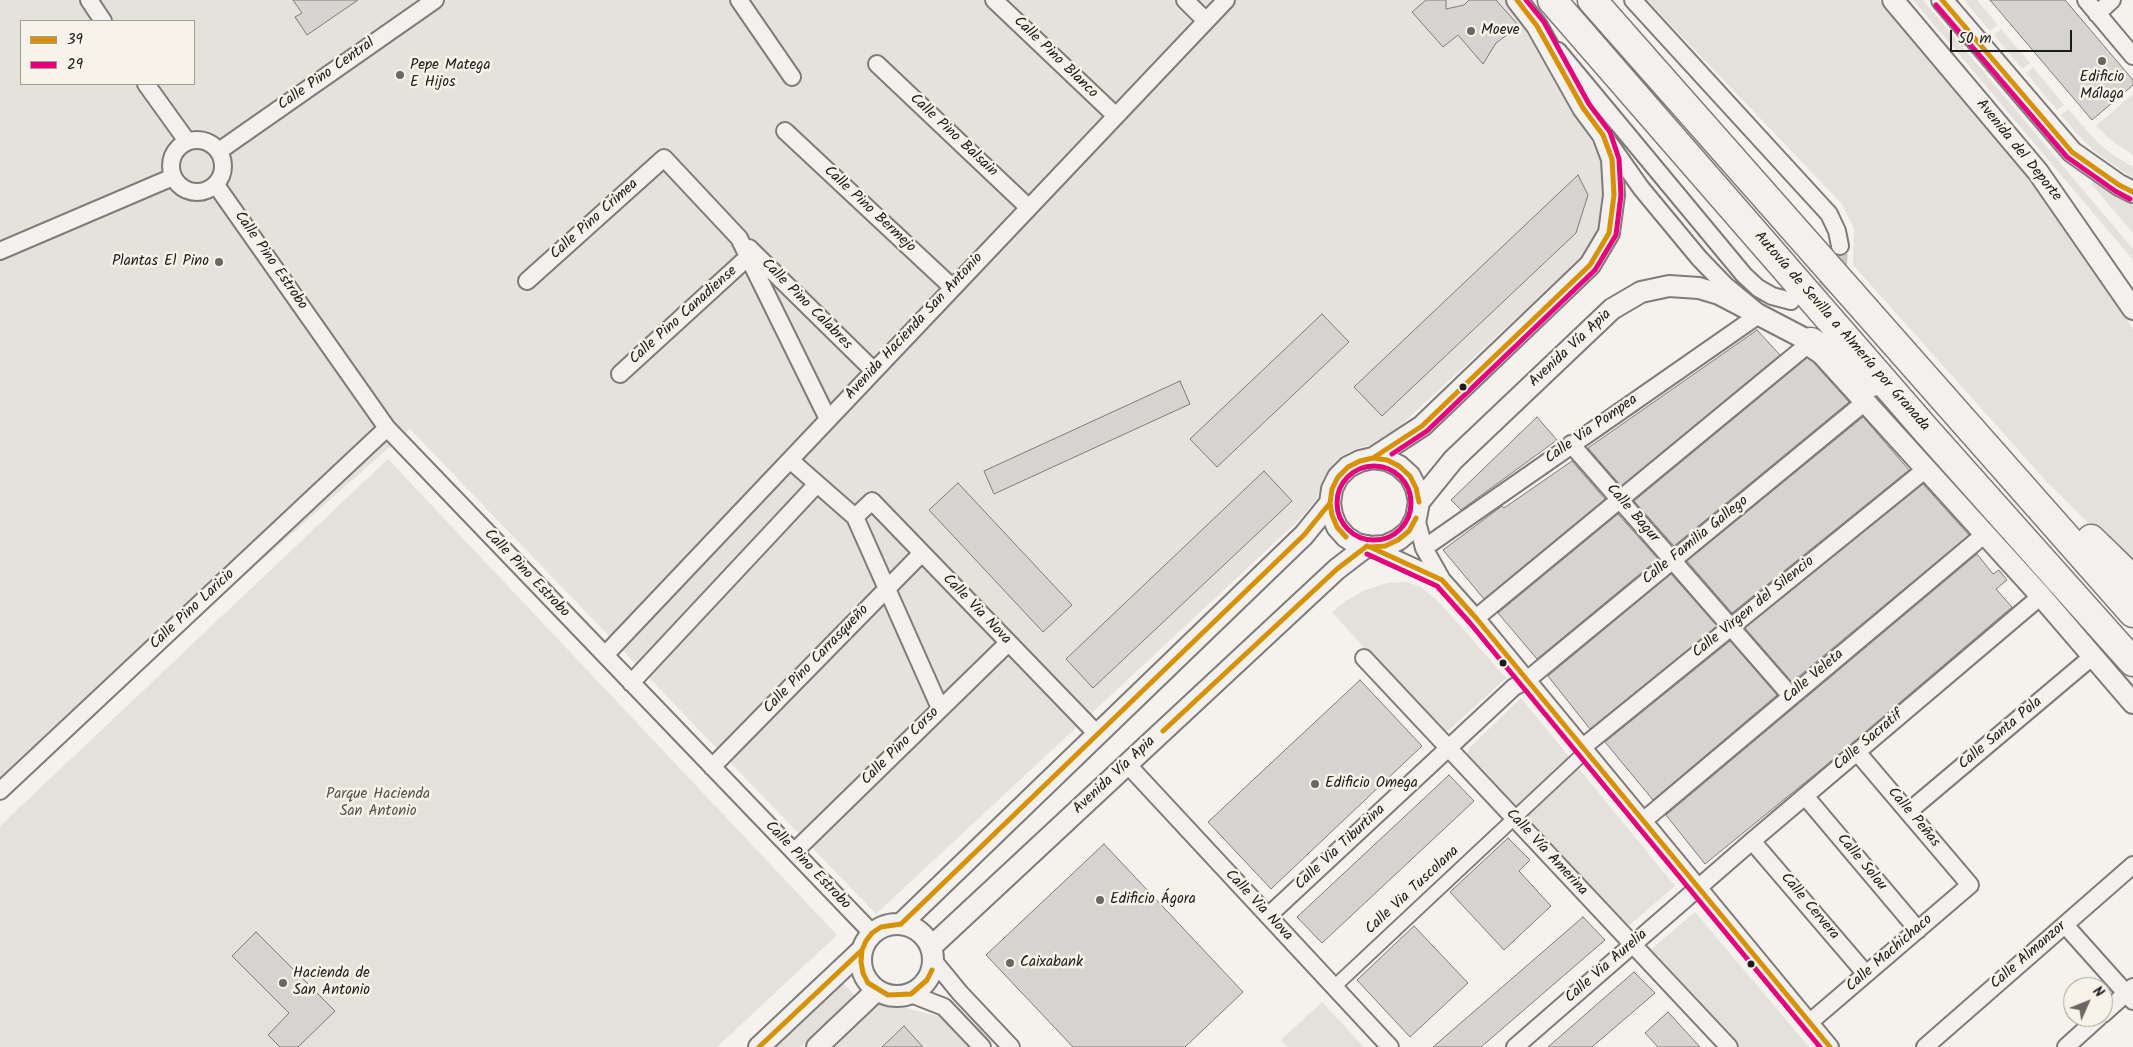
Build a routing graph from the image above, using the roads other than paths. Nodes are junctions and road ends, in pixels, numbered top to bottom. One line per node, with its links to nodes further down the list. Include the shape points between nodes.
1 (89, 0): 16 (street)
2 (435, 0): 27 (street, Calle Pino Central)
3 (739, 0): 21 (street)
4 (994, 0): 23 (street, Calle Pino Blanco)
5 (1185, 0): 17 (street)
6 (1226, 0): 17 (street, Avenida Hacienda San Antonio)
7 (1517, 0): 18 (street)
8 (1552, 0): 45 (highway, Autovía de Sevilla a Almería por Granada)
9 (1592, 0): 47 (highway)
10 (1633, 0): 34 (street, via 1829,214)
11 (1893, 0): 40 (street, Avenida del Deporte, via 2038,172)
12 (1942, 0): 31 (street, via 2072,152)
13 (2086, 0): 15 (street)
14 (2112, 0): 15 (street)
15 (2097, 14): 19 (street)
16 (102, 20)
17 (1206, 21): 23 (street, Avenida Hacienda San Antonio)
18 (1538, 26): 25 (street); 39 (street, via 1744,275 1772,296)
19 (2133, 56)
20 (876, 64): 32 (street, Calle Pino Balsain)
21 (792, 77)
22 (147, 85): 26 (street)
23 (1116, 116): 32 (street, Avenida Hacienda San Antonio)
24 (785, 131): 38 (street, Calle Pino Bermejo)
25 (1603, 135): 41 (street, via 1641,188 1699,258); 51 (street, via 1612,159 1614,195 1609,233 1590,264 1422,426)
26 (187, 141): 27 (street, via 210,143); 29 (street, via 172,156)
27 (219, 151): 30 (street, via 224,162 223,174)
28 (664, 158): 33 (street, Calle Pino Calabres); 37 (street, Calle Pino Crimea)
29 (173, 177): 30 (street, via 181,187 193,192 206,192); 35 (street)
30 (216, 185): 49 (street, Calle Pino Estrobo)
31 (2133, 192)
32 (1029, 208): 38 (street, Avenida Hacienda San Antonio)
33 (739, 238): 36 (street); 43 (street, Calle Pino Calabres)
34 (1840, 246)
35 (0, 251)
36 (748, 257): 44 (street, Calle Pino Canadiense); 48 (street)
37 (527, 282)
38 (953, 288): 43 (street, Avenida Hacienda San Antonio)
39 (1791, 300)
40 (2133, 309)
41 (1760, 314): 42 (street, Avenida Vía Apia); 50 (street, Calle Via Pompea); 57 (street, Avenida Vía Apia, via 1699,288 1669,286 1641,292 1612,309 1453,460)
42 (1811, 342): 45 (highway); 46 (street, Avenida Vía Apia); 55 (street)
43 (874, 371): 48 (street, Avenida Hacienda San Antonio)
44 (620, 374)
45 (1899, 399): 75 (highway, Autovía de Sevilla a Almería por Granada)
46 (1865, 402): 53 (street, Avenida Vía Apia); 63 (street, Calle Familia Gallego)
47 (1950, 405): 65 (highway); 68 (highway)
48 (828, 419): 52 (street, Avenida Hacienda San Antonio)
49 (387, 428): 72 (street, Calle Pino Estrobo); 87 (street, Calle Pino Laricio)
50 (1571, 444): 55 (street, Calle Bagur); 61 (street, Calle Via Pompea)
51 (1373, 458): 56 (street, via 1348,467 1338,477); 57 (street, via 1393,463 1410,476 1416,488)
52 (790, 460): 54 (street); 72 (street, Avenida Hacienda San Antonio)
53 (1926, 469): 59 (street, Avenida Vía Apia); 70 (street, Calle Virgen del Silencio)
54 (817, 484): 58 (street); 77 (street)
55 (1620, 500): 63 (street, Calle Bagur); 69 (street)
56 (1330, 502): 60 (street, via 1337,527 1346,537); 81 (street, via 1304,535)
57 (1418, 510): 60 (street, via 1409,530 1398,540 1385,546); 61 (street)
58 (855, 517): 62 (street, Calle Via Nova, via 872,501); 66 (street)
59 (1985, 534): 67 (street, Avenida Vía Apia); 78 (street, Calle Veleta)
60 (1368, 547): 64 (street); 85 (street, Avenida Vía Apia, via 1337,569)
61 (1424, 548): 64 (street)
62 (922, 553): 66 (street, Calle Pino Carrasqueño); 71 (street, Calle Via Nova)
63 (1672, 560): 70 (street, Calle Bagur); 76 (street, Calle Familia Gallego)
64 (1442, 580): 69 (street)
65 (2133, 580)
66 (886, 589): 80 (street); 86 (street, Calle Pino Carrasqueño)
67 (2041, 596): 73 (street, Avenida Vía Apia); 84 (street, Calle Sacratif)
68 (2133, 613)
69 (1476, 618): 76 (street)
70 (1731, 627): 78 (street, Calle Bagur); 83 (street, Calle Virgen del Silencio)
71 (1008, 643): 80 (street, Calle Pino Corso); 81 (street, Calle Via Nova)
72 (605, 655): 77 (street, Calle Pino Estrobo)
73 (2093, 656): 79 (street, Avenida Vía Apia); 89 (street, Calle Santa Pola)
74 (1364, 658): 82 (street, Calle Vía Amerina)
75 (2133, 662)
76 (1527, 680): 82 (street, Calle Via Tiburtina, via 1514,687); 83 (street)
77 (631, 683): 86 (street, Calle Pino Estrobo)
78 (1791, 696): 91 (street, Calle Veleta)
79 (2133, 703)
80 (940, 708): 93 (street, Calle Pino Corso)
81 (1097, 734): 98 (street)
82 (1448, 748): 90 (street, Calle Vía Amerina); 97 (street, Calle Via Tiburtina)
83 (1584, 749): 90 (street, Calle Via Tuscolana); 91 (street)
84 (1857, 752): 88 (street, Calle Sacratif); 89 (street, Calle Peñas)
85 (1127, 764): 97 (street, Calle Via Nova); 103 (street, Avenida Vía Apia)
86 (712, 767): 93 (street, Calle Pino Estrobo)
87 (0, 791)
88 (1805, 796): 92 (street, Calle Sacratif); 100 (street, Calle Solou)
89 (1908, 812): 95 (street, Calle Peñas)
90 (1514, 819): 102 (street, Calle Vía Amerina); 105 (street, Calle Via Tuscolana)
91 (1643, 821): 96 (street)
92 (1752, 840): 96 (street, Calle Sacratif); 104 (street, Calle Cervera)
93 (794, 852): 101 (street, Calle Pino Estrobo)
94 (2133, 865): 99 (street, Calle Almanzor)
95 (1970, 885): 100 (street, Calle Machichaco)
96 (1698, 887): 102 (street, Calle Via Aurelia); 110 (street)
97 (1268, 916): 105 (street, Calle Via Nova)
98 (901, 924): 101 (street, via 880,927); 103 (street, via 919,931)
99 (2064, 925): 108 (street); 120 (street, Calle Almanzor)
100 (1918, 930): 104 (street, Calle Machichaco)
101 (867, 942): 106 (street, via 860,962 868,983); 112 (street)
102 (1633, 945): 117 (street, Calle Via Aurelia); 118 (street, Calle Vía Amerina)
103 (932, 953): 107 (street, via 932,970 927,980); 115 (street, via 960,993)
104 (1866, 974): 110 (street, Calle Machichaco)
105 (1334, 987): 116 (street, Calle Via Nova)
106 (877, 990): 107 (street, via 888,995); 113 (street)
107 (911, 994): 114 (street, via 944,1007)
108 (2131, 994): 109 (street)
109 (2113, 1007)
110 (1810, 1022): 119 (street)
111 (2089, 1027): 121 (street)
112 (759, 1047)
113 (817, 1047)
114 (982, 1047)
115 (1011, 1047)
116 (1390, 1047)
117 (1515, 1047)
118 (1729, 1047)
119 (1830, 1047)
120 (1925, 1047)
121 (2066, 1047)

